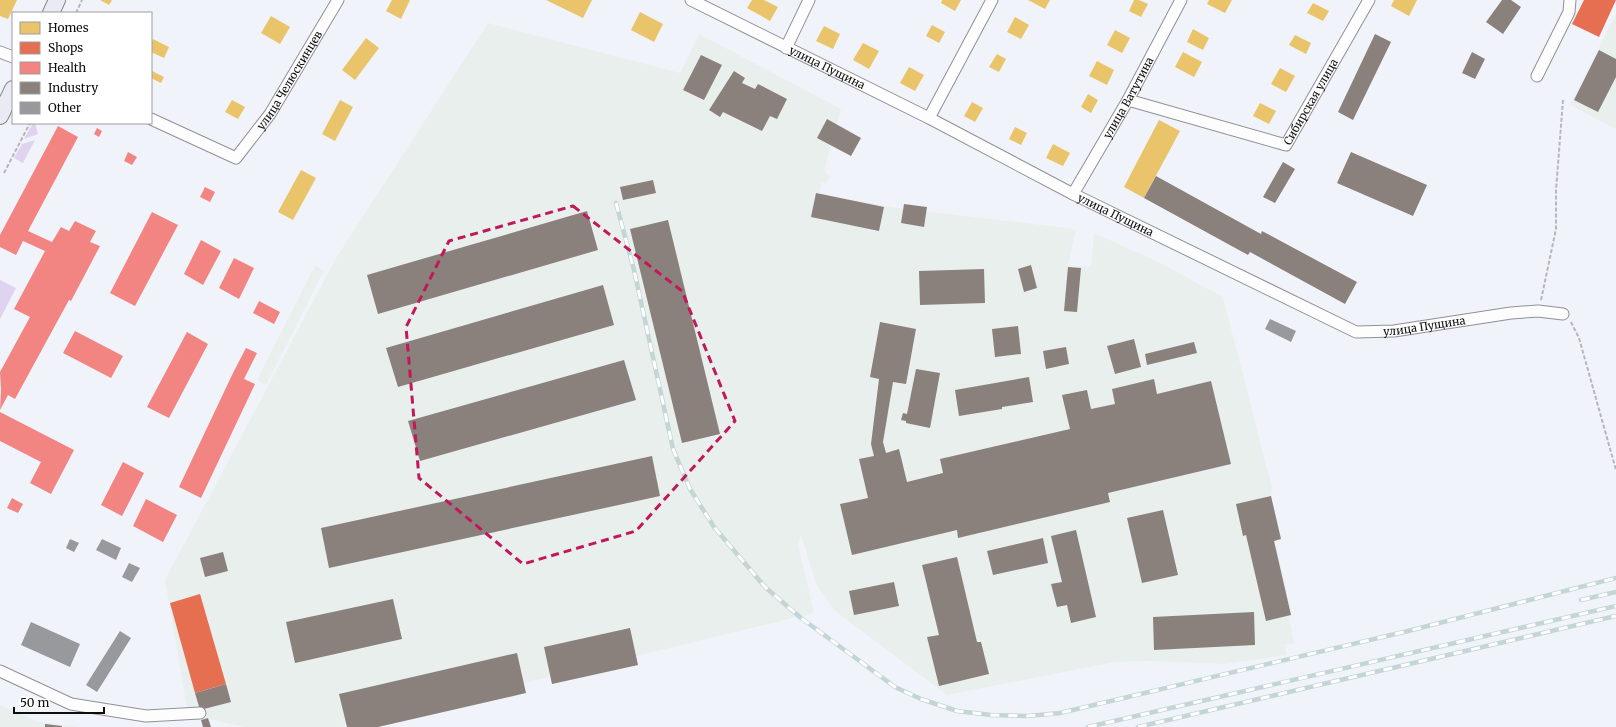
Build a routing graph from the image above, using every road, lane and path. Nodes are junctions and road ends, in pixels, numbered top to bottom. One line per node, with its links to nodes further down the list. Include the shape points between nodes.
1 (57, 0): 10 (street)
2 (82, 0): 11 (path)
3 (338, 0): 21 (street, улица Челюскинцев, via 270,114 236,158)
4 (691, 0): 12 (street, улица Пущина)
5 (809, 0): 12 (street)
6 (992, 0): 20 (street)
7 (1181, 0): 17 (street, улица Ватутина)
8 (1369, 0): 17 (street, Сибирская улица, via 1286,144)
9 (1570, 0): 15 (street, via 1569,12)
10 (51, 12)
11 (76, 12)
12 (786, 48): 20 (street, улица Пущина)
13 (0, 52): 14 (street)
14 (12, 57)
15 (1537, 76)
16 (12, 91): 19 (street)
17 (1128, 100): 24 (street, улица Ватутина)
18 (1563, 100): 25 (path, via 1556,190 1556,229)
19 (0, 116)
20 (929, 118): 24 (street, улица Пущина)
21 (152, 119)
22 (29, 124): 23 (path)
23 (4, 173)
24 (1073, 194): 25 (street, улица Пущина, via 1356,332 1394,331)
25 (1538, 311): 26 (street, улица Пущина)
26 (1563, 314): 27 (path, via 1579,338)
27 (1616, 470)
28 (0, 671): 29 (street, via 71,704 146,716)
29 (200, 713)

